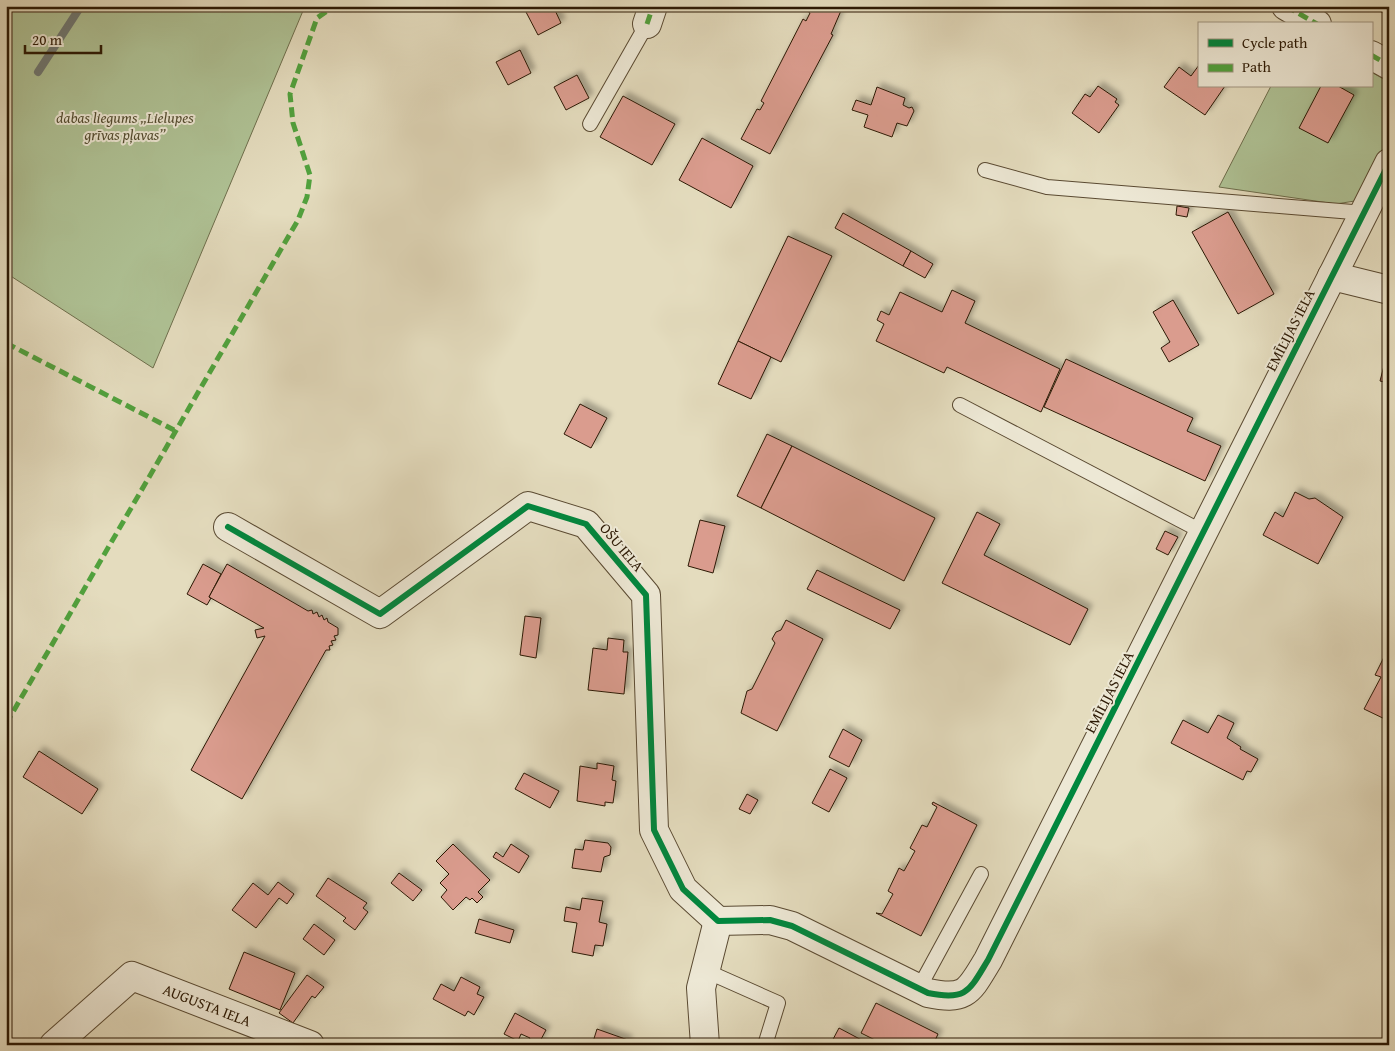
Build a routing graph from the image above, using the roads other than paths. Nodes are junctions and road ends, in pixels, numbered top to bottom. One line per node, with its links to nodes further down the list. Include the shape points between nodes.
1 (1286, 6): 3 (street)
2 (650, 15): 6 (lane)
3 (1314, 22)
4 (1372, 56): 5 (street)
5 (1389, 65)
6 (590, 124)
7 (1389, 164): 9 (street, EMĪLIJAS IELA)
8 (985, 170): 9 (lane, via 1047,187)
9 (1365, 213): 10 (street, EMĪLIJAS IELA)
10 (1332, 276): 11 (street); 14 (street, EMĪLIJAS IELA)
11 (1389, 290)
12 (960, 405): 14 (lane)
13 (228, 527): 16 (street, OŠU IELA, via 380,614 528,506 586,524 646,595 654,830 683,889)
14 (1203, 532): 18 (street, EMĪLIJAS IELA, via 971,988 951,998)
15 (981, 874): 18 (lane)
16 (718, 920): 17 (street); 18 (street, EMĪLIJAS IELA, via 770,920 792,926)
17 (706, 971): 21 (street, via 701,988); 22 (lane, via 778,1003)
18 (919, 988)
19 (67, 1042): 20 (street, AUGUSTA IELA, via 132,976)
20 (310, 1045)
21 (705, 1045)
22 (766, 1045)

